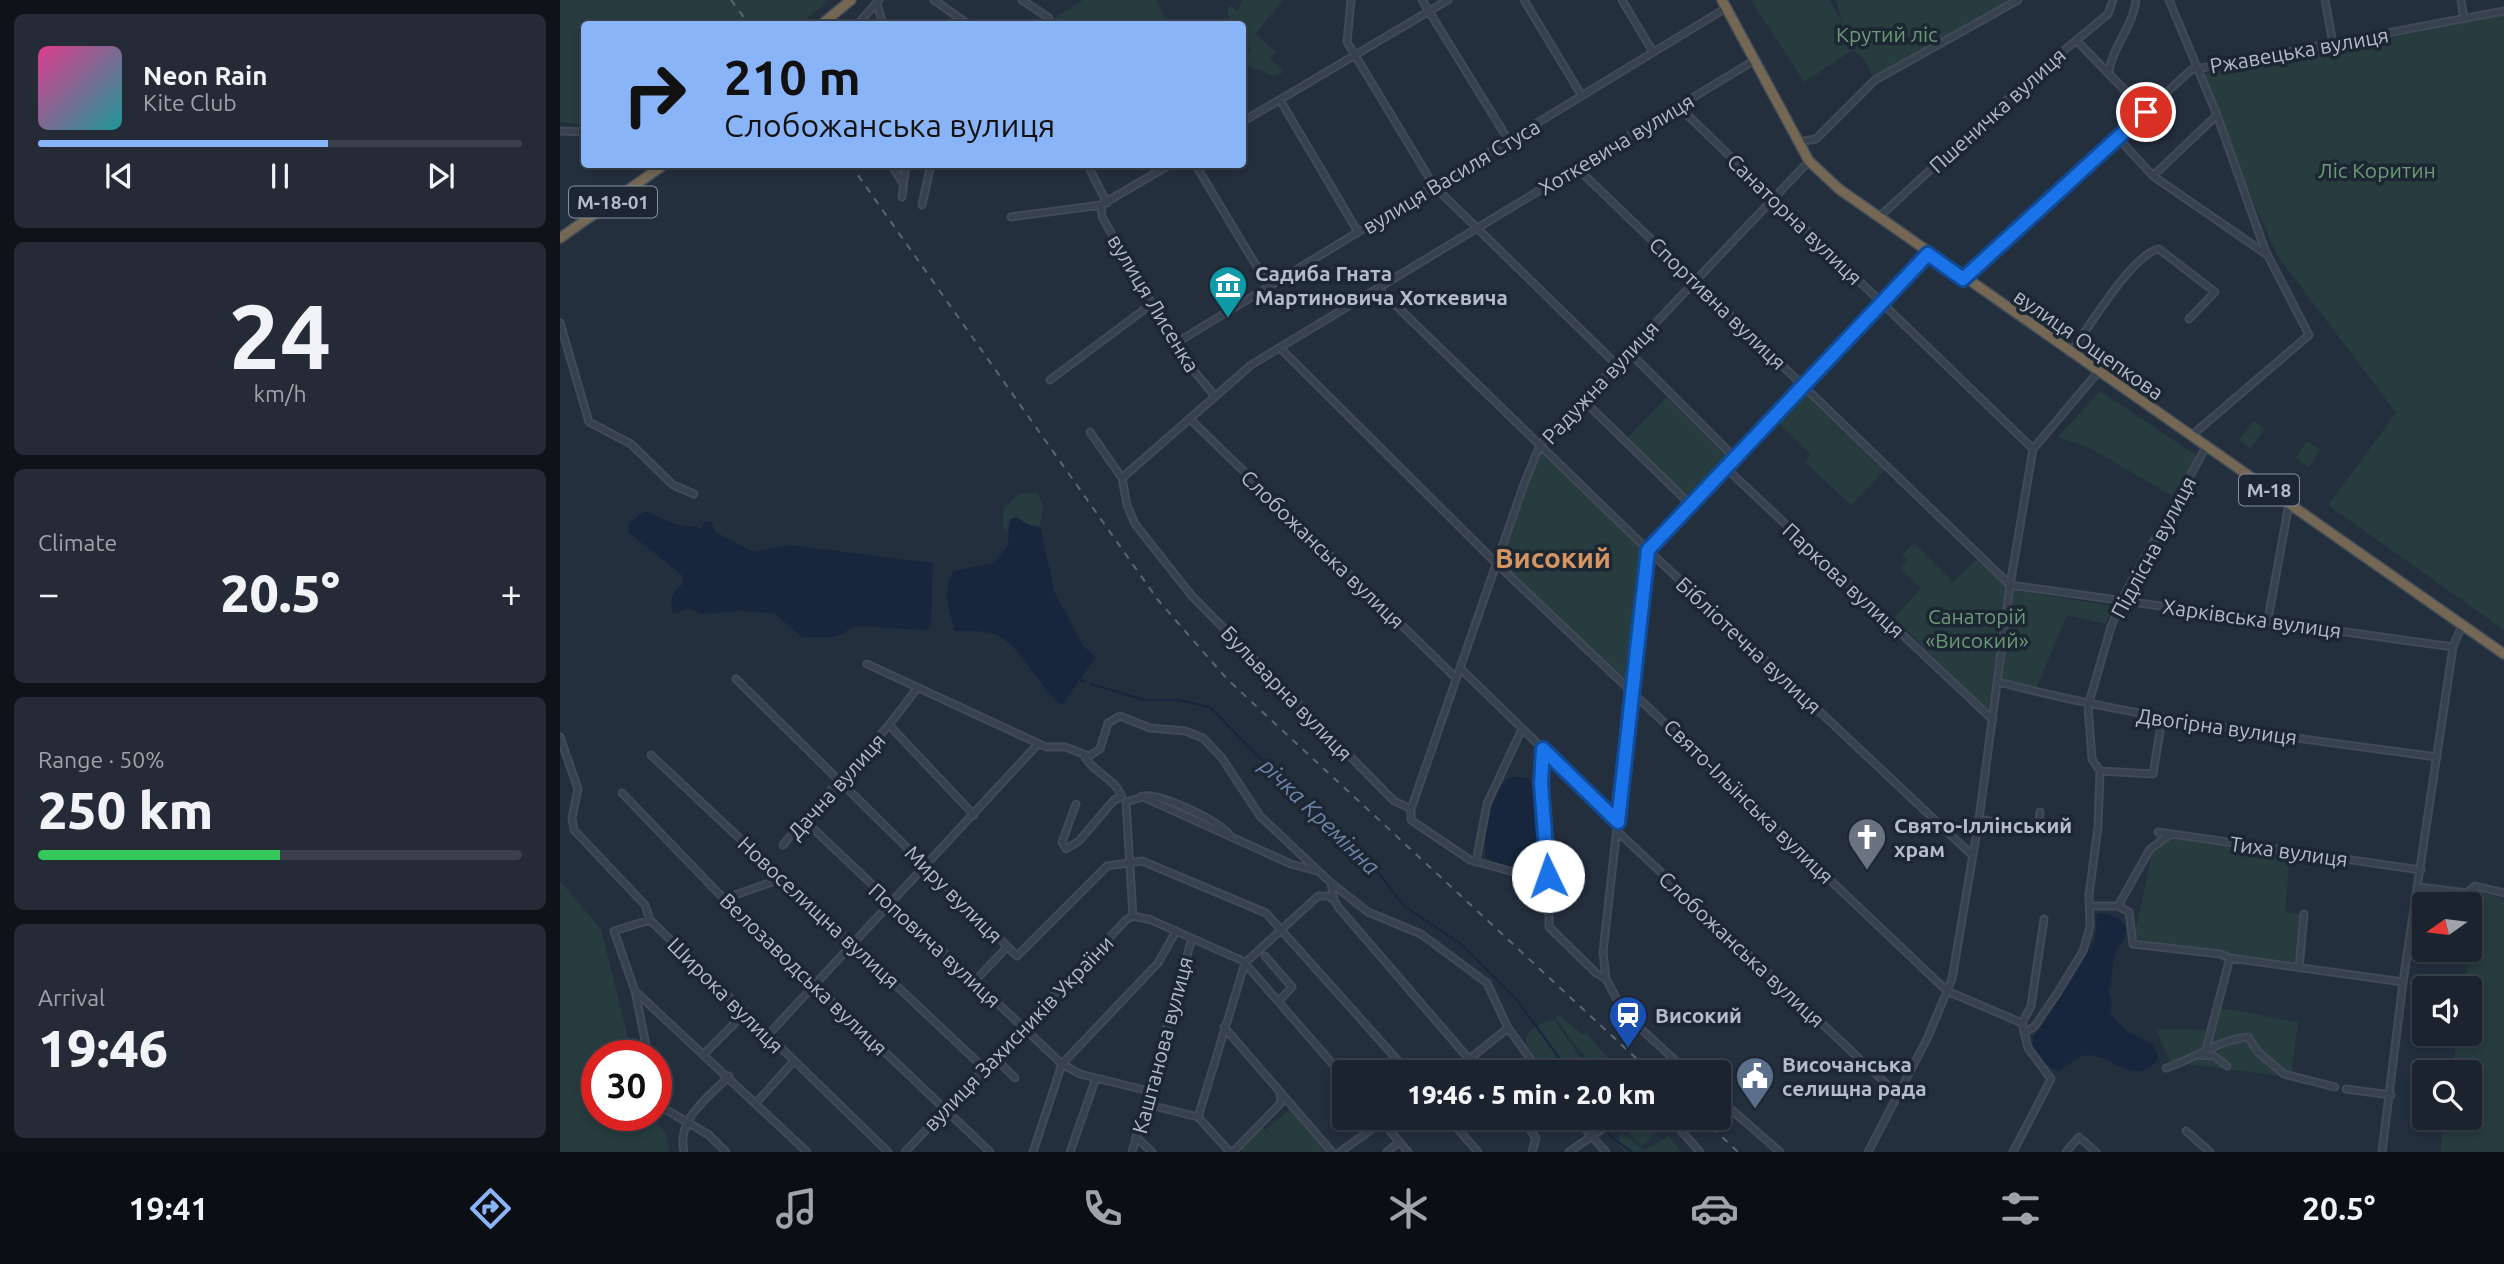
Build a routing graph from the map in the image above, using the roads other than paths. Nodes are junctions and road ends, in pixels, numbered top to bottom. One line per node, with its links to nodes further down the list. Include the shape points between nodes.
1 (851, 0): 22 (highway)
2 (867, 0): 16 (street)
3 (933, 0): 25 (street)
4 (1022, 0): 20 (street)
5 (1351, 0): 29 (street, via 1347,42)
6 (1422, 0): 18 (street)
7 (1448, 0): 18 (street)
8 (1524, 0): 33 (street)
9 (1622, 0): 28 (street)
10 (2018, 0): 43 (street, via 1875,80 1816,139)
11 (2113, 0): 26 (street, Пшеничка вулиця, via 2108,14)
12 (2136, 0): 32 (street, via 2130,26 2118,43)
13 (2169, 0): 31 (street)
14 (2325, 0): 27 (street)
15 (2461, 0): 21 (street)
16 (877, 4): 23 (street); 24 (street)
17 (1724, 4): 28 (street, вулиця Василя Стуса); 30 (highway, вулиця Ощепкова / М-18)
18 (1429, 11): 29 (street); 42 (street)
19 (2504, 11): 21 (street, Ржавецька вулиця)
20 (1049, 18)
21 (2464, 19): 27 (street, Ржавецька вулиця)
22 (826, 21)
23 (861, 21)
24 (882, 21)
25 (964, 21)
26 (2076, 40): 32 (street); 61 (street, Пшеничка вулиця)
27 (2333, 44): 31 (street, Ржавецька вулиця)
28 (1653, 52): 33 (street, вулиця Василя Стуса)
29 (1354, 56): 34 (street); 55 (street)
30 (1755, 60): 35 (street, Хоткевича вулиця); 43 (highway, вулиця Ощепкова / М-18)
31 (2196, 70): 36 (street, Ржавецька вулиця); 37 (street)
32 (2109, 71): 36 (street)
33 (1582, 96): 42 (street, вулиця Василя Стуса)
34 (1280, 100): 38 (street); 63 (street)
35 (1678, 106): 45 (street, Хоткевича вулиця); 57 (street, Санаторна вулиця)
36 (2146, 112): 41 (street, Ржавецька вулиця)
37 (2217, 115): 53 (street); 66 (street)
38 (1246, 120)
39 (560, 131): 40 (street)
40 (581, 132)
41 (2118, 138): 53 (street); 67 (street, Ржавецька вулиця)
42 (1509, 141): 55 (street, вулиця Василя Стуса)
43 (1798, 142): 44 (highway, вулиця Ощепкова / М-18)
44 (1809, 161): 57 (street, Радужна вулиця); 61 (highway, вулиця Ощепкова / М-18)
45 (1577, 167): 62 (street, Хоткевича вулиця); 68 (street, Спортивна вулиця)
46 (659, 168): 64 (highway, М-18-01)
47 (893, 168): 54 (street)
48 (904, 168): 54 (street)
49 (929, 168): 59 (street)
50 (1089, 168): 58 (street, вулиця Лисенка)
51 (1162, 168): 58 (street)
52 (1197, 168): 69 (street)
53 (2152, 176): 66 (street)
54 (902, 182): 56 (street)
55 (1434, 186): 62 (street); 63 (street, вулиця Василя Стуса)
56 (902, 197)
57 (1773, 199): 68 (street, Радужна вулиця); 72 (street, Санаторна вулиця)
58 (1104, 204): 60 (street); 71 (street, вулиця Лисенка, via 1102,217)
59 (922, 205)
60 (1011, 217)
61 (1877, 219): 65 (highway, вулиця Ощепкова / М-18)
62 (1478, 227): 70 (street, Хоткевича вулиця); 79 (street)
63 (1359, 232): 69 (street, вулиця Василя Стуса)
64 (560, 238)
65 (1928, 254): 67 (highway, вулиця Ощепкова / М-18); 72 (street)
66 (2268, 256): 87 (street, via 2309,335)
67 (1963, 279): 78 (highway, вулиця Ощепкова / М-18)
68 (1695, 281): 77 (street, Радужна вулиця); 82 (street, Спортивна вулиця)
69 (1269, 287): 75 (street, вулиця Василя Стуса)
70 (1378, 288): 76 (street, Хоткевича вулиця); 88 (street, Бібліотечна вулиця)
71 (1153, 303): 75 (street, вулиця Лисенка); 81 (street)
72 (1882, 303): 82 (street); 90 (street, Санаторна вулиця)
73 (2189, 319): 78 (street, via 2215,292 2159,249 2150,251)
74 (560, 323): 94 (street, via 589,422 631,444 673,485)
75 (1176, 343): 83 (street, вулиця Лисенка, via 1182,358)
76 (1280, 348): 83 (street, Хоткевича вулиця, via 1251,365); 98 (street, Свято-Ільїнська вулиця)
77 (1628, 351): 79 (street, Радужна вулиця); 91 (street)
78 (2070, 353): 80 (highway, вулиця Ощепкова / М-18)
79 (1616, 364): 84 (street, Радужна вулиця)
80 (2098, 372): 87 (highway, вулиця Ощепкова / М-18); 90 (street)
81 (1050, 380)
82 (1803, 386): 91 (street); 99 (street, Спортивна вулиця)
83 (1215, 397): 85 (street, Хоткевича вулиця)
84 (1583, 399): 88 (street, Радужна вулиця); 96 (street)
85 (1189, 419): 93 (street, Хоткевича вулиця); 107 (street, Слобожанська вулиця)
86 (1090, 432): 93 (street, Бульварна вулиця)
87 (2191, 436): 89 (highway, вулиця Ощепкова / М-18)
88 (1540, 444): 97 (street, Бібліотечна вулиця); 98 (street, Радужна вулиця)
89 (2206, 447): 95 (highway, вулиця Ощепкова / М-18); 100 (street, Підлісна вулиця)
90 (2033, 449): 99 (street)
91 (1735, 458): 92 (street)
92 (1726, 468): 96 (street); 114 (street, Паркова вулиця)
93 (1122, 478): 130 (street, Бульварна вулиця, via 1135,524 1192,596 1394,801)
94 (694, 494)
95 (2289, 503): 101 (street); 102 (highway, вулиця Ощепкова / М-18)
96 (1691, 505): 97 (street)
97 (1648, 550): 111 (street); 141 (street, Бібліотечна вулиця)
98 (1496, 563): 106 (street, Радужна вулиця); 111 (street, Свято-Ільїнська вулиця)
99 (2010, 585): 100 (street, Харківська вулиця); 109 (street)
100 (2122, 599): 101 (street, Харківська вулиця); 112 (street, Підлісна вулиця)
101 (2268, 620): 103 (street, Харківська вулиця)
102 (2462, 625): 103 (street); 104 (highway, вулиця Ощепкова / М-18)
103 (2453, 647): 122 (street)
104 (2504, 654)
105 (867, 664): 110 (street)
106 (1460, 668): 107 (street, Радужна вулиця); 116 (street)
107 (1456, 678): 130 (street, Радужна вулиця)
108 (736, 679): 124 (street, Миру вулиця)
109 (1999, 682): 112 (street, Двогірна вулиця); 114 (street)
110 (917, 688): 115 (street, Дачна вулиця); 118 (street)
111 (1632, 690): 135 (street); 175 (street, Свято-Ільїнська вулиця)
112 (2088, 706): 113 (street, Двогірна вулиця); 123 (street, Підлісна вулиця, via 2092,759)
113 (2162, 719): 122 (street, Двогірна вулиця); 123 (street, via 2153,775)
114 (1993, 720): 134 (street)
115 (890, 726): 124 (street, Дачна вулиця); 132 (street)
116 (1522, 729): 119 (street); 143 (street, via 1487,803)
117 (560, 737): 160 (street, Широка вулиця, via 579,789 574,830 645,905)
118 (1038, 744): 120 (street); 132 (street)
119 (1543, 749): 135 (street); 147 (street)
120 (1083, 753): 126 (street, via 1096,772 1117,786); 146 (street, via 1098,752 1111,720 1120,716 1150,729 1185,731 1203,738 1222,758 1260,816)
121 (651, 755): 148 (street, Новоселищна вулиця)
122 (2437, 757): 145 (street)
123 (2100, 771): 155 (street, Підлісна вулиця)
124 (842, 782): 133 (street, Дачна вулиця); 144 (street, Миру вулиця)
125 (622, 793): 152 (street, Велозаводська вулиця)
126 (1121, 797): 128 (street); 129 (street, via 1066,849 1062,842)
127 (1140, 797): 128 (street); 139 (street); 139 (street, via 1151,794 1212,818)
128 (1126, 802): 142 (street)
129 (1076, 804)
130 (1411, 809): 143 (street, Бульварна вулиця, via 1411,820)
131 (2040, 812): 134 (street, via 2038,831)
132 (974, 815): 144 (street)
133 (803, 819): 140 (street, Дачна вулиця); 154 (street, Поповича вулиця)
134 (1979, 819): 141 (street)
135 (1618, 822): 136 (street)
136 (1617, 831): 170 (street, via 1603,952); 207 (street, Слобожанська вулиця)
137 (2158, 832): 138 (street, Тиха вулиця)
138 (2171, 834): 145 (street, Тиха вулиця); 156 (street, via 2150,849)
139 (1231, 837): 146 (street)
140 (783, 845)
141 (1972, 855): 175 (street)
142 (1130, 860): 158 (street); 161 (street, via 1248,904); 165 (street, Миру вулиця, via 1107,866 1017,956)
143 (1476, 862): 147 (street, Бульварна вулиця)
144 (925, 867): 154 (street); 165 (street, Миру вулиця)
145 (2421, 870): 150 (street)
146 (1319, 872): 149 (street)
147 (1548, 876): 170 (street, via 1548,922 1554,934)
148 (783, 878): 152 (street); 164 (street, Новоселищна вулиця)
149 (1331, 883): 153 (street); 181 (street, via 1368,912 1421,934 1475,972 1487,983)
150 (2419, 887): 151 (street, via 2467,893 2476,886); 172 (street)
151 (2504, 893)
152 (724, 899): 173 (street, Велозаводська вулиця)
153 (1334, 900): 161 (street, via 1321,895); 189 (street)
154 (892, 903): 164 (street); 171 (street, Поповича вулиця)
155 (2091, 906): 156 (street); 182 (street, Підлісна вулиця, via 2083,951 2041,1018)
156 (2118, 906): 167 (street, via 2129,912 2133,944)
157 (2304, 914): 169 (street)
158 (1133, 916): 162 (street); 180 (street, вулиця Захисників України)
159 (2044, 919): 178 (street, via 2031,1006)
160 (650, 920): 174 (street, via 614,931); 177 (street, Широка вулиця)
161 (1283, 927): 168 (street); 190 (street)
162 (1176, 931): 163 (street); 196 (street, via 1158,963)
163 (1192, 937): 168 (street); 205 (street, Каштанова вулиця)
164 (854, 944): 173 (street); 199 (street, Новоселищна вулиця)
165 (1007, 947): 171 (street)
166 (1265, 956): 176 (street, via 1292,987)
167 (2230, 958): 169 (street); 185 (street)
168 (1245, 963): 176 (street); 179 (street)
169 (2299, 968): 172 (street)
170 (1606, 979): 193 (street, via 1640,1028)
171 (974, 982): 180 (street, Поповича вулиця)
172 (2403, 982): 208 (street)
173 (816, 985): 183 (street); 212 (street, Велозаводська вулиця)
174 (635, 991): 184 (street); 186 (street)
175 (1947, 991): 178 (street); 207 (street)
176 (1279, 1001): 195 (street)
177 (744, 1014): 183 (street, Широка вулиця); 186 (street)
178 (2022, 1023): 182 (street)
179 (1224, 1027): 206 (street); 214 (street)
180 (1024, 1028): 188 (street, вулиця Захисників України); 196 (street, Поповича вулиця)
181 (1507, 1028): 189 (street); 192 (street)
182 (2024, 1033): 249 (street, via 2035,1061 2051,1079)
183 (768, 1035): 194 (street, Широка вулиця)
184 (645, 1040)
185 (2206, 1049): 187 (street); 203 (street, via 2248,1037 2284,1074)
186 (704, 1054): 200 (street)
187 (2199, 1055): 197 (street, via 2214,1056); 198 (street)
188 (995, 1058): 199 (street, вулиця Захисників України); 201 (street)
189 (1469, 1058): 191 (street)
190 (1398, 1060)
191 (1467, 1060)
192 (1531, 1060)
193 (1675, 1060)
194 (793, 1062): 209 (street); 230 (street, Широка вулиця)
195 (1332, 1063)
196 (1062, 1064): 202 (street); 233 (street)
197 (2227, 1066)
198 (2166, 1068)
199 (985, 1069): 212 (street, вулиця Захисників України)
200 (729, 1076): 209 (street); 215 (street)
201 (1015, 1078)
202 (1096, 1078): 205 (street); 234 (street)
203 (2335, 1087)
204 (2346, 1089): 208 (street)
205 (1149, 1091): 210 (street, Каштанова вулиця)
206 (1280, 1092): 237 (street, via 1281,1103); 238 (street)
207 (1898, 1095): 248 (street)
208 (2391, 1095): 253 (street)
209 (755, 1103): 229 (street)
210 (1146, 1104): 214 (street); 225 (street, Каштанова вулиця)
211 (1731, 1109): 247 (street)
212 (946, 1110): 231 (street, вулиця Захисників України); 232 (street, Велозаводська вулиця)
213 (672, 1113): 215 (street)
214 (1198, 1117): 237 (street)
215 (687, 1121): 227 (street, via 681,1140); 228 (street)
216 (1368, 1130): 239 (street)
217 (1390, 1130): 226 (street)
218 (1459, 1130): 242 (street)
219 (1530, 1130): 243 (street, via 1536,1138)
220 (1586, 1130): 224 (street)
221 (1601, 1130): 224 (street)
222 (1681, 1130): 246 (street)
223 (2186, 1131): 252 (street)
224 (1591, 1136): 244 (street); 245 (street)
225 (1136, 1137): 235 (street, Каштанова вулиця); 236 (street)
226 (1399, 1142): 240 (street); 241 (street)
227 (684, 1152)
228 (726, 1152)
229 (807, 1152)
230 (888, 1152)
231 (905, 1152)
232 (990, 1152)
233 (1033, 1152)
234 (1070, 1152)
235 (1132, 1152)
236 (1152, 1152)
237 (1232, 1152)
238 (1332, 1152)
239 (1340, 1152)
240 (1387, 1152)
241 (1408, 1152)
242 (1478, 1152)
243 (1532, 1152)
244 (1569, 1152)
245 (1606, 1152)
246 (1700, 1152)
247 (1780, 1152)
248 (1868, 1152)
249 (2013, 1152)
250 (2066, 1152): 251 (street, via 2079,1137)
251 (2096, 1152)
252 (2210, 1152)
253 (2382, 1152)

